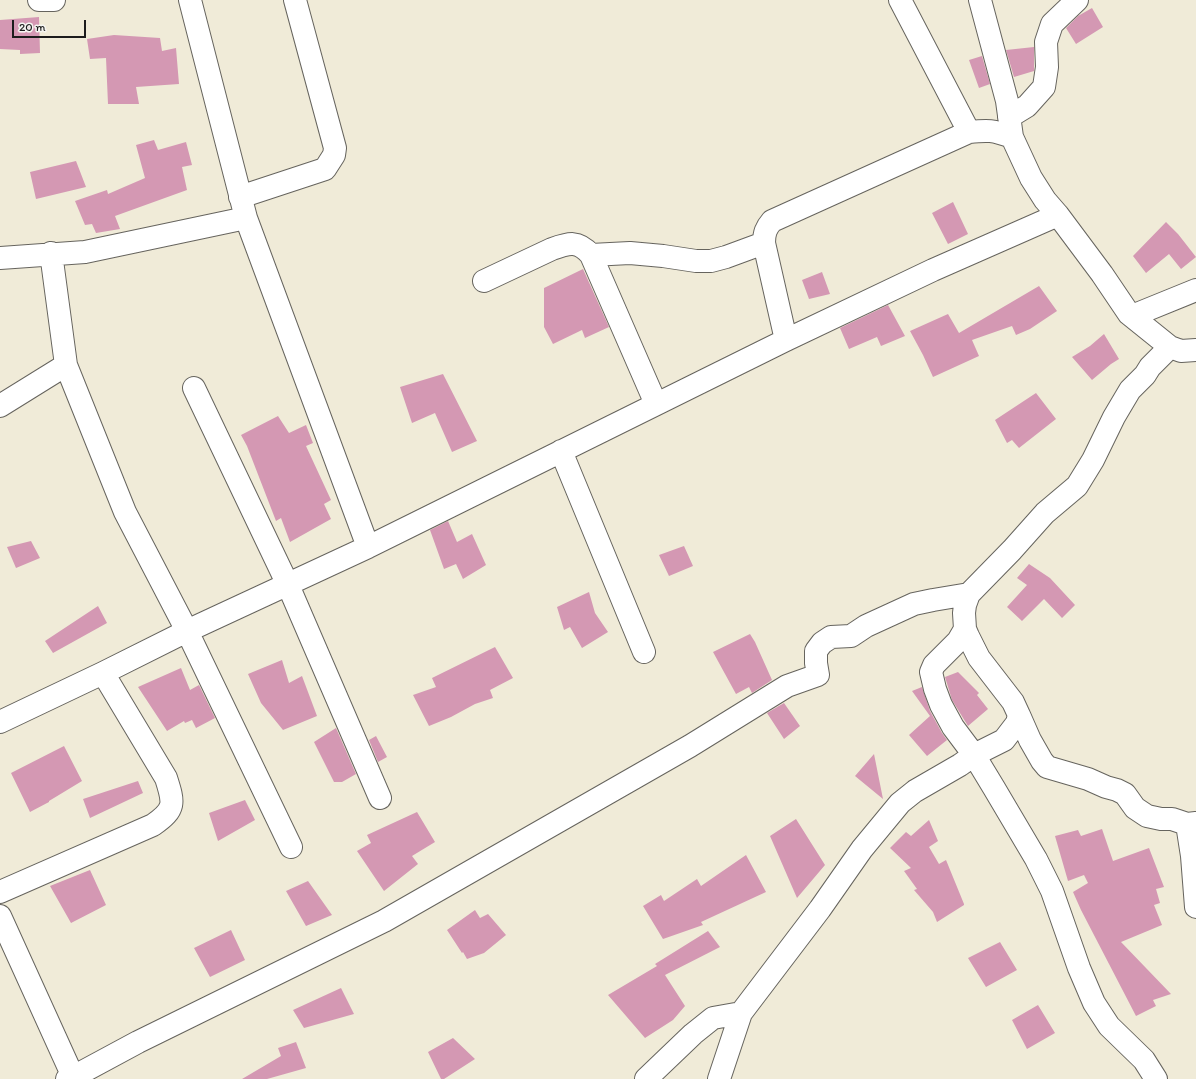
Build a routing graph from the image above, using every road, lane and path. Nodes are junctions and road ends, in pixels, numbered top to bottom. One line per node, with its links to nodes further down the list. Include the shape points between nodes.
1 (30, 0): 2 (street)
2 (39, 0): 3 (street)
3 (54, 0)
4 (190, 0): 11 (street)
5 (295, 0): 11 (street, via 335,148 334,155 324,169)
6 (900, 0): 10 (street)
7 (980, 0): 9 (street, via 1007,101)
8 (1077, 0): 9 (street, via 1052,24 1046,42 1047,67 1044,87)
9 (1011, 127): 10 (street, via 995,131); 12 (street, via 1031,178)
10 (969, 132): 14 (street, via 772,221 765,230)
11 (240, 197): 13 (street)
12 (1058, 215): 20 (street); 21 (street, via 932,270)
13 (246, 218): 15 (street, via 84,252); 29 (street)
14 (764, 243): 16 (street, via 711,261 630,253); 21 (street)
15 (50, 253): 17 (street); 24 (street)
16 (591, 255): 18 (street, via 578,245 564,245); 26 (street)
17 (0, 258)
18 (484, 281)
19 (1196, 290): 20 (street)
20 (1132, 316): 22 (street)
21 (786, 340): 26 (street)
22 (1170, 347): 23 (street, via 1180,351); 31 (street, via 1130,390 1077,486 1045,513)
23 (1196, 350)
24 (66, 365): 27 (street); 33 (street, via 125,512)
25 (194, 388): 30 (street)
26 (656, 404): 28 (street)
27 (0, 406)
28 (561, 451): 29 (street); 34 (street)
29 (368, 547): 30 (street)
30 (288, 585): 33 (street); 39 (street)
31 (968, 594): 32 (street, via 965,604); 48 (street, via 914,604 866,626 851,636 831,637 816,651 818,675 787,686 690,746 384,921 152,1035)
32 (965, 628): 36 (street, via 979,658 1013,702); 38 (street, via 958,641 934,664 931,672 935,688 953,727)
33 (187, 631): 35 (street); 41 (street)
34 (644, 652)
35 (103, 673): 37 (street); 42 (street, via 166,778 172,795 172,808 164,818 153,825)
36 (1019, 715): 38 (street, via 1018,723 1004,740); 40 (street, via 1047,767 1117,790 1147,816)
37 (0, 722)
38 (974, 755): 45 (street, via 916,791 900,804 862,850); 47 (street, via 1036,859 1052,891 1094,1003 1109,1026 1144,1060)
39 (380, 798)
40 (1192, 823): 43 (street)
41 (291, 847)
42 (0, 892)
43 (1196, 907)
44 (0, 916): 48 (street)
45 (741, 1014): 46 (street); 49 (street, via 713,1018)
46 (724, 1075)
47 (1149, 1077)
48 (71, 1078)
49 (646, 1079)

